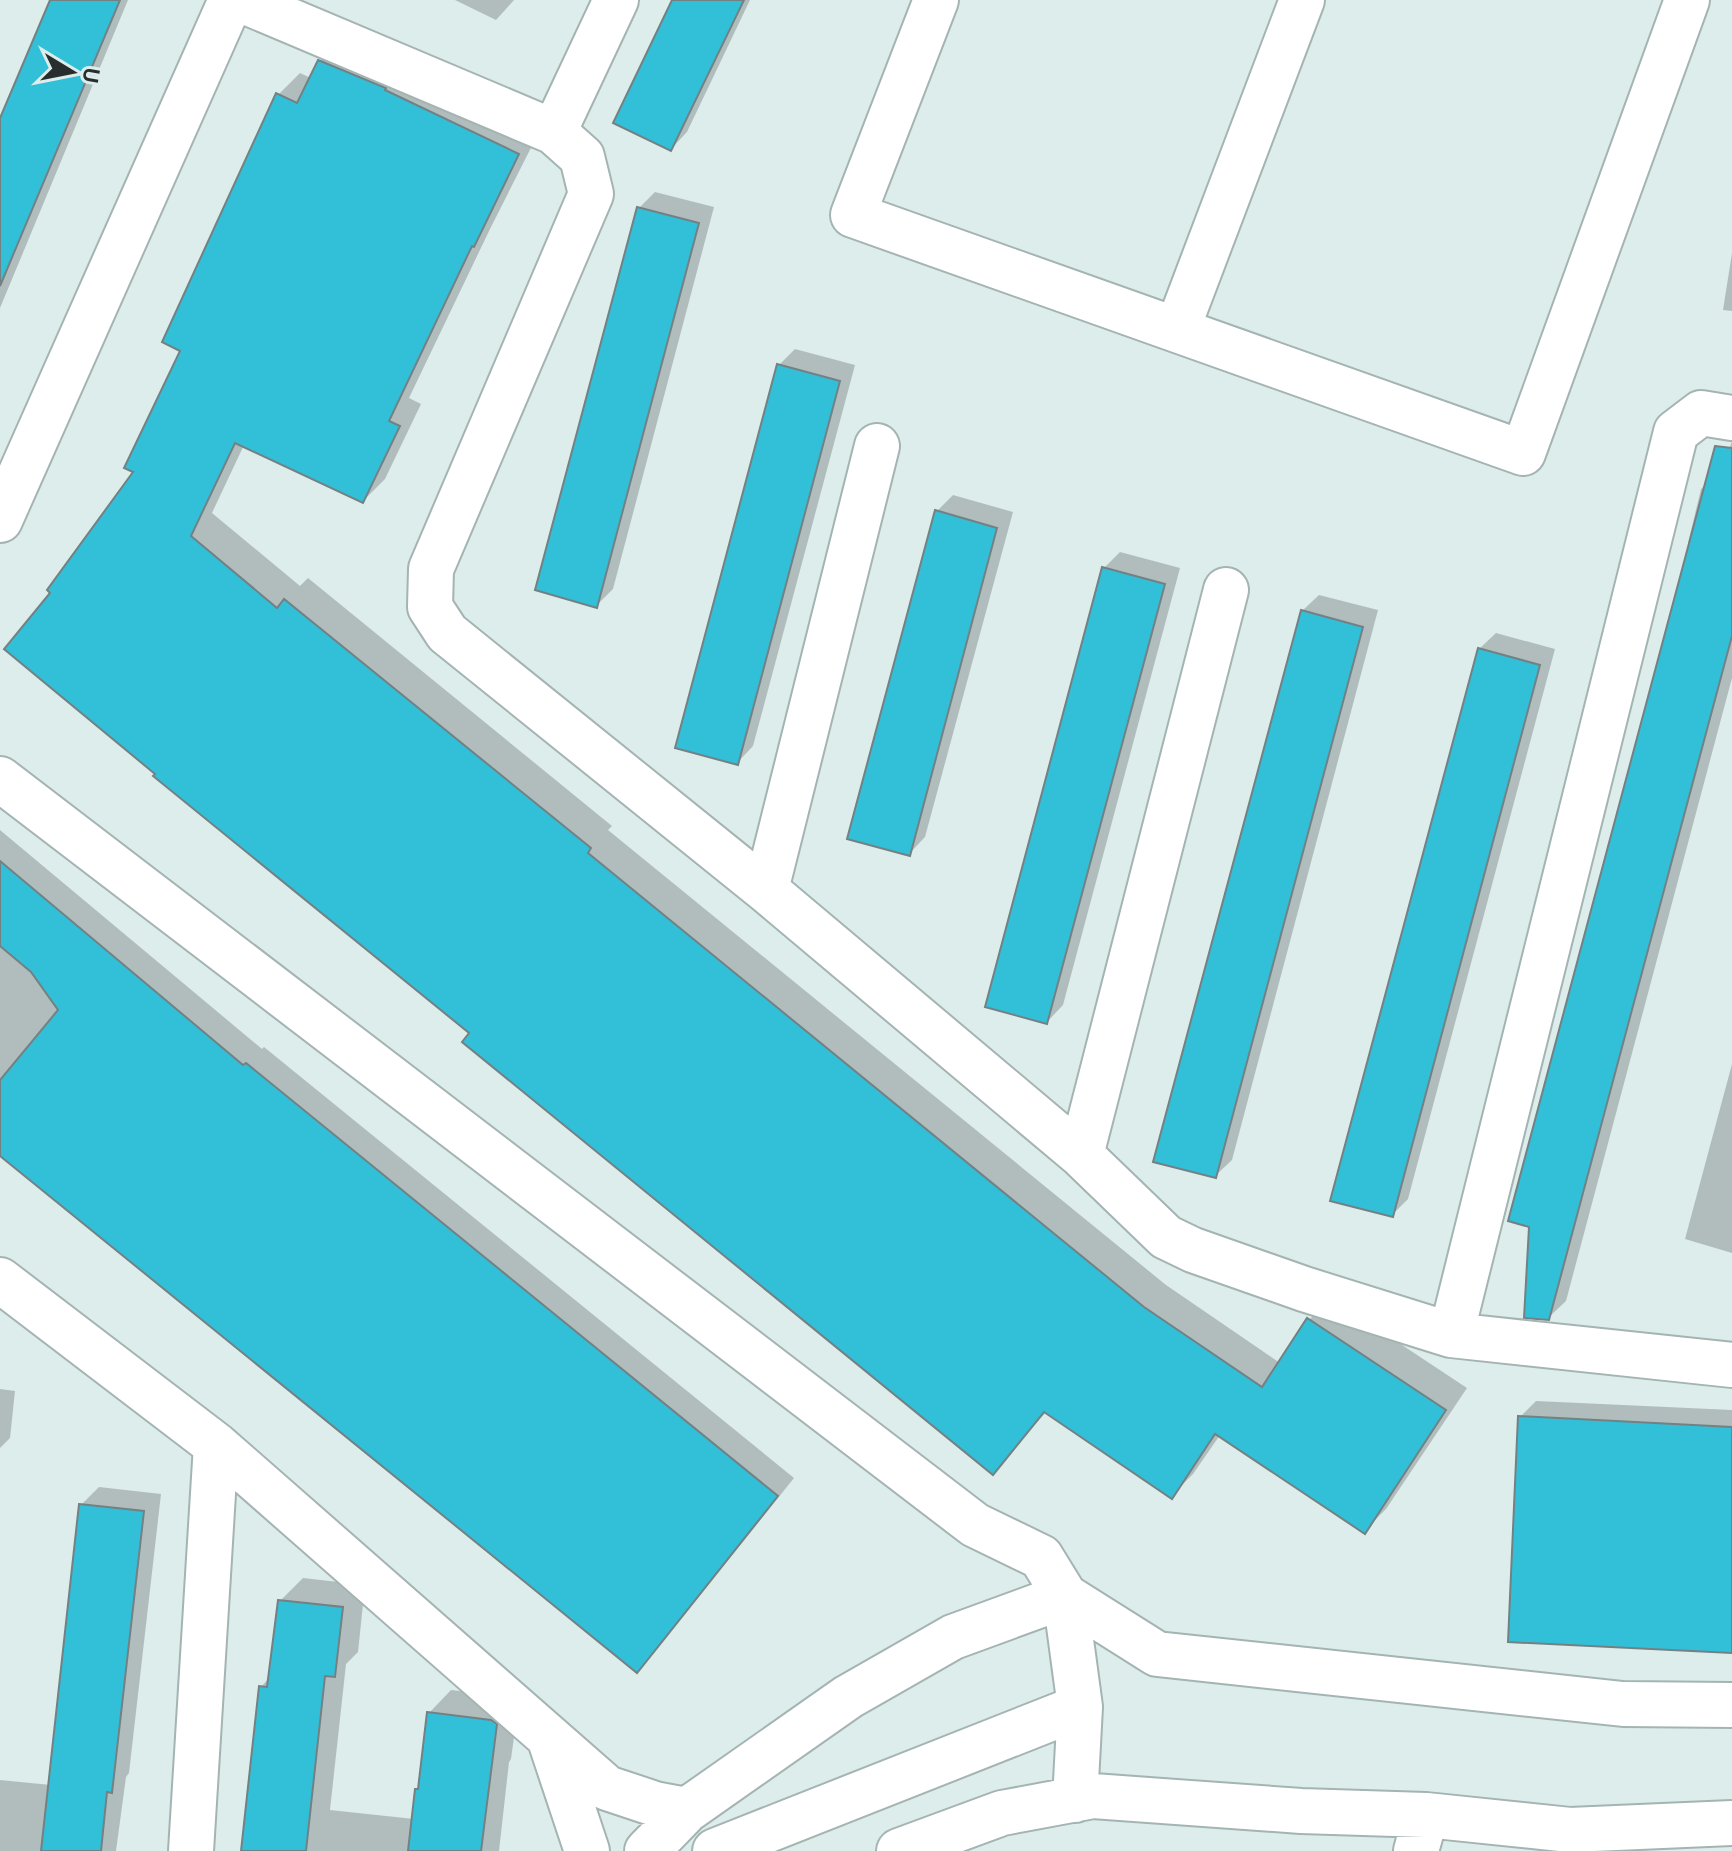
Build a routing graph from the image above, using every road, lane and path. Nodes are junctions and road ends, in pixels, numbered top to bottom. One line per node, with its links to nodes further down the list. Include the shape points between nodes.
1 (231, 0): 11 (street)
2 (241, 0): 7 (street)
3 (616, 0): 7 (street)
4 (936, 0): 8 (street, via 853,215)
5 (1302, 0): 8 (street)
6 (1687, 0): 8 (street, via 1523,453)
7 (554, 132): 14 (street, via 582,157 591,194 431,569 430,607 447,633)
8 (1177, 330)
9 (1732, 418): 17 (street, via 1701,413 1676,432)
10 (877, 446): 14 (street)
11 (0, 520)
12 (1226, 590): 15 (street)
13 (0, 779): 20 (street, via 975,1525 1041,1557)
14 (766, 890): 15 (street)
15 (1081, 1155): 17 (street, via 1166,1237 1304,1289)
16 (0, 1280): 19 (street)
17 (1451, 1335): 18 (street)
18 (1732, 1365)
19 (216, 1445): 23 (street); 29 (street)
20 (1065, 1596): 21 (street, via 1157,1654 1623,1704); 22 (street); 25 (street, via 953,1637 860,1690)
21 (1732, 1705)
22 (1080, 1707): 24 (street); 32 (street)
23 (550, 1740): 25 (street, via 607,1788); 30 (street)
24 (1075, 1800): 27 (street, via 1093,1796 1301,1811); 33 (street, via 1002,1813)
25 (687, 1810): 31 (street)
26 (1732, 1823): 28 (street)
27 (1421, 1833): 28 (street)
28 (1558, 1840)
29 (191, 1851)
30 (587, 1851)
31 (647, 1851)
32 (715, 1851)
33 (899, 1851)

